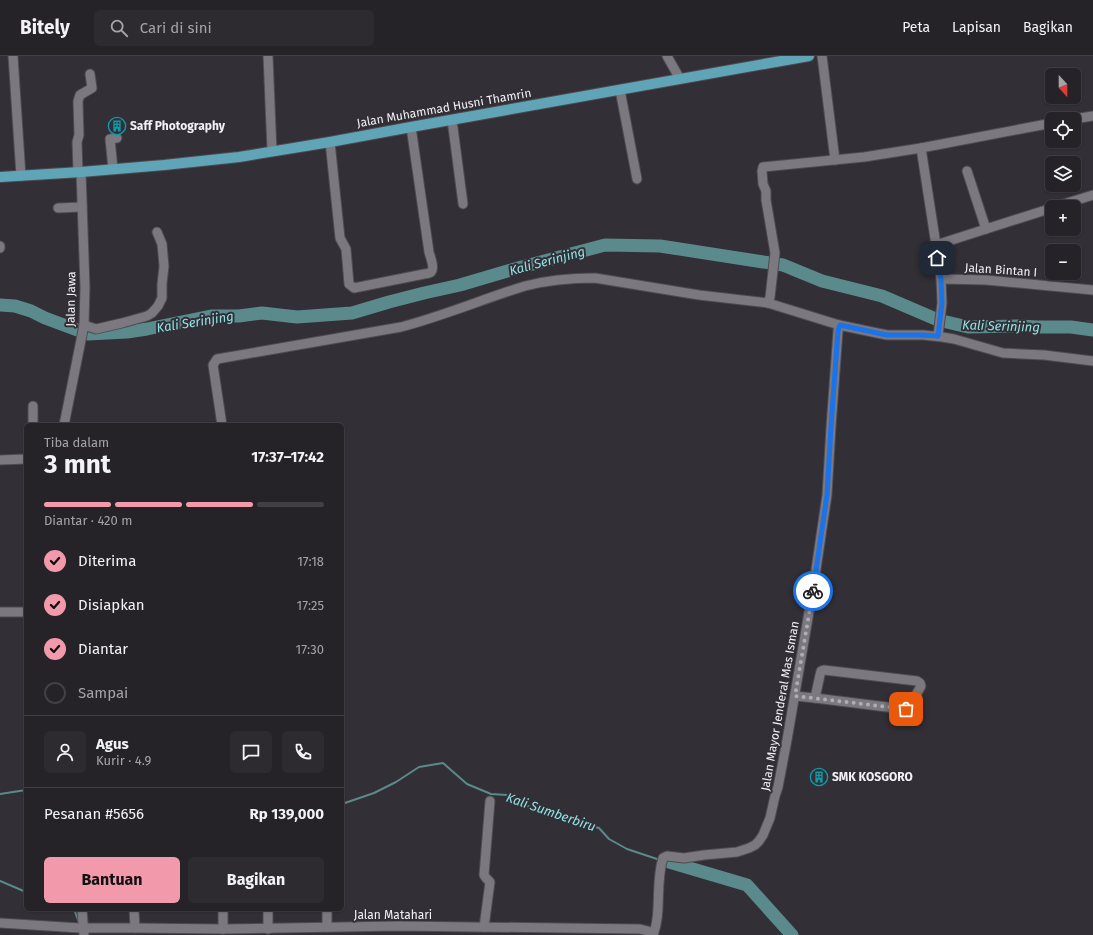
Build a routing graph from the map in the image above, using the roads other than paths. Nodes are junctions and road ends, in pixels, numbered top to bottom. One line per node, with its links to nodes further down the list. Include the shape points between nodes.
1 (13, 56): 23 (street)
2 (268, 56): 18 (street)
3 (667, 56): 8 (street)
4 (809, 56): 6 (main road, Jalan Muhammad Husni Thamrin)
5 (822, 56): 19 (street)
6 (782, 59): 8 (main road, Jalan Muhammad Husni Thamrin)
7 (90, 74): 22 (street, Jalan Jawa, via 92,88 80,94 78,101 77,142)
8 (680, 79): 9 (main road, Jalan Muhammad Husni Thamrin)
9 (620, 90): 12 (main road, Jalan Muhammad Husni Thamrin); 25 (street)
10 (1093, 116): 11 (street)
11 (1081, 118)
12 (452, 120): 14 (main road, Jalan Muhammad Husni Thamrin); 28 (street)
13 (1045, 124): 17 (street)
14 (411, 127): 16 (main road, Jalan Muhammad Husni Thamrin); 16 (street, via 432,270 424,274 354,288 349,284 346,249 340,238)
15 (118, 138): 20 (street, via 110,139)
16 (330, 142): 18 (main road, Jalan Muhammad Husni Thamrin)
17 (921, 148): 19 (street); 34 (street)
18 (272, 151): 20 (main road, Jalan Muhammad Husni Thamrin, via 239,157)
19 (835, 160): 37 (street, via 762,168 775,252)
20 (113, 169): 22 (main road, Jalan Muhammad Husni Thamrin)
21 (967, 171): 32 (street)
22 (80, 172): 23 (main road, Jalan Muhammad Husni Thamrin); 29 (street, Jalan Jawa)
23 (21, 176): 24 (main road, Jalan Muhammad Husni Thamrin)
24 (0, 177)
25 (637, 179)
26 (1093, 195): 27 (street)
27 (1076, 200)
28 (463, 204)
29 (82, 207): 30 (street); 39 (street, Jalan Jawa)
30 (58, 208)
31 (1045, 210): 32 (street)
32 (986, 229): 34 (street)
33 (157, 232): 39 (street, via 162,244 164,266 162,298 158,306 147,316 122,323 96,329)
34 (936, 245): 35 (street)
35 (941, 279): 36 (street, Jalan Bintan I, via 986,280); 40 (street, via 942,303)
36 (1093, 290)
37 (769, 300): 38 (street); 45 (street, via 699,296 595,278 548,281 400,327 217,359 213,364)
38 (840, 325): 40 (street, via 887,335); 50 (street, Jalan Mayor Jenderal Mas Isman, via 827,495)
39 (84, 326): 44 (street, Jalan Jawa)
40 (938, 336): 41 (street, via 1003,353)
41 (1093, 361)
42 (33, 406): 43 (street)
43 (33, 423)
44 (64, 423)
45 (222, 423)
46 (24, 459): 47 (street)
47 (0, 460)
48 (0, 612): 49 (street)
49 (24, 612)
50 (795, 696): 51 (street); 66 (street, Jalan Mayor Jenderal Mas Isman, via 778,787 763,835 755,845 737,852 684,858 667,856 662,860 657,922)
51 (814, 698): 51 (street, via 904,709 909,707 921,684 917,681 824,670 821,672)
52 (490, 801): 59 (street, via 484,875 490,882)
53 (82, 911): 61 (street)
54 (134, 911): 60 (street)
55 (223, 911): 62 (street)
56 (268, 911): 63 (street)
57 (328, 911): 64 (street)
58 (0, 923): 61 (street, Jalan Matahari)
59 (484, 927): 65 (street, Jalan Matahari); 66 (street, Jalan Matahari, via 640,929)
60 (135, 928): 61 (street, Jalan Matahari); 62 (street, Jalan Matahari)
61 (81, 929)
62 (223, 929): 63 (street, Jalan Matahari)
63 (268, 929): 64 (street, Jalan Matahari)
64 (333, 930): 65 (street, Jalan Matahari, via 399,926)
65 (467, 931)
66 (652, 935)

